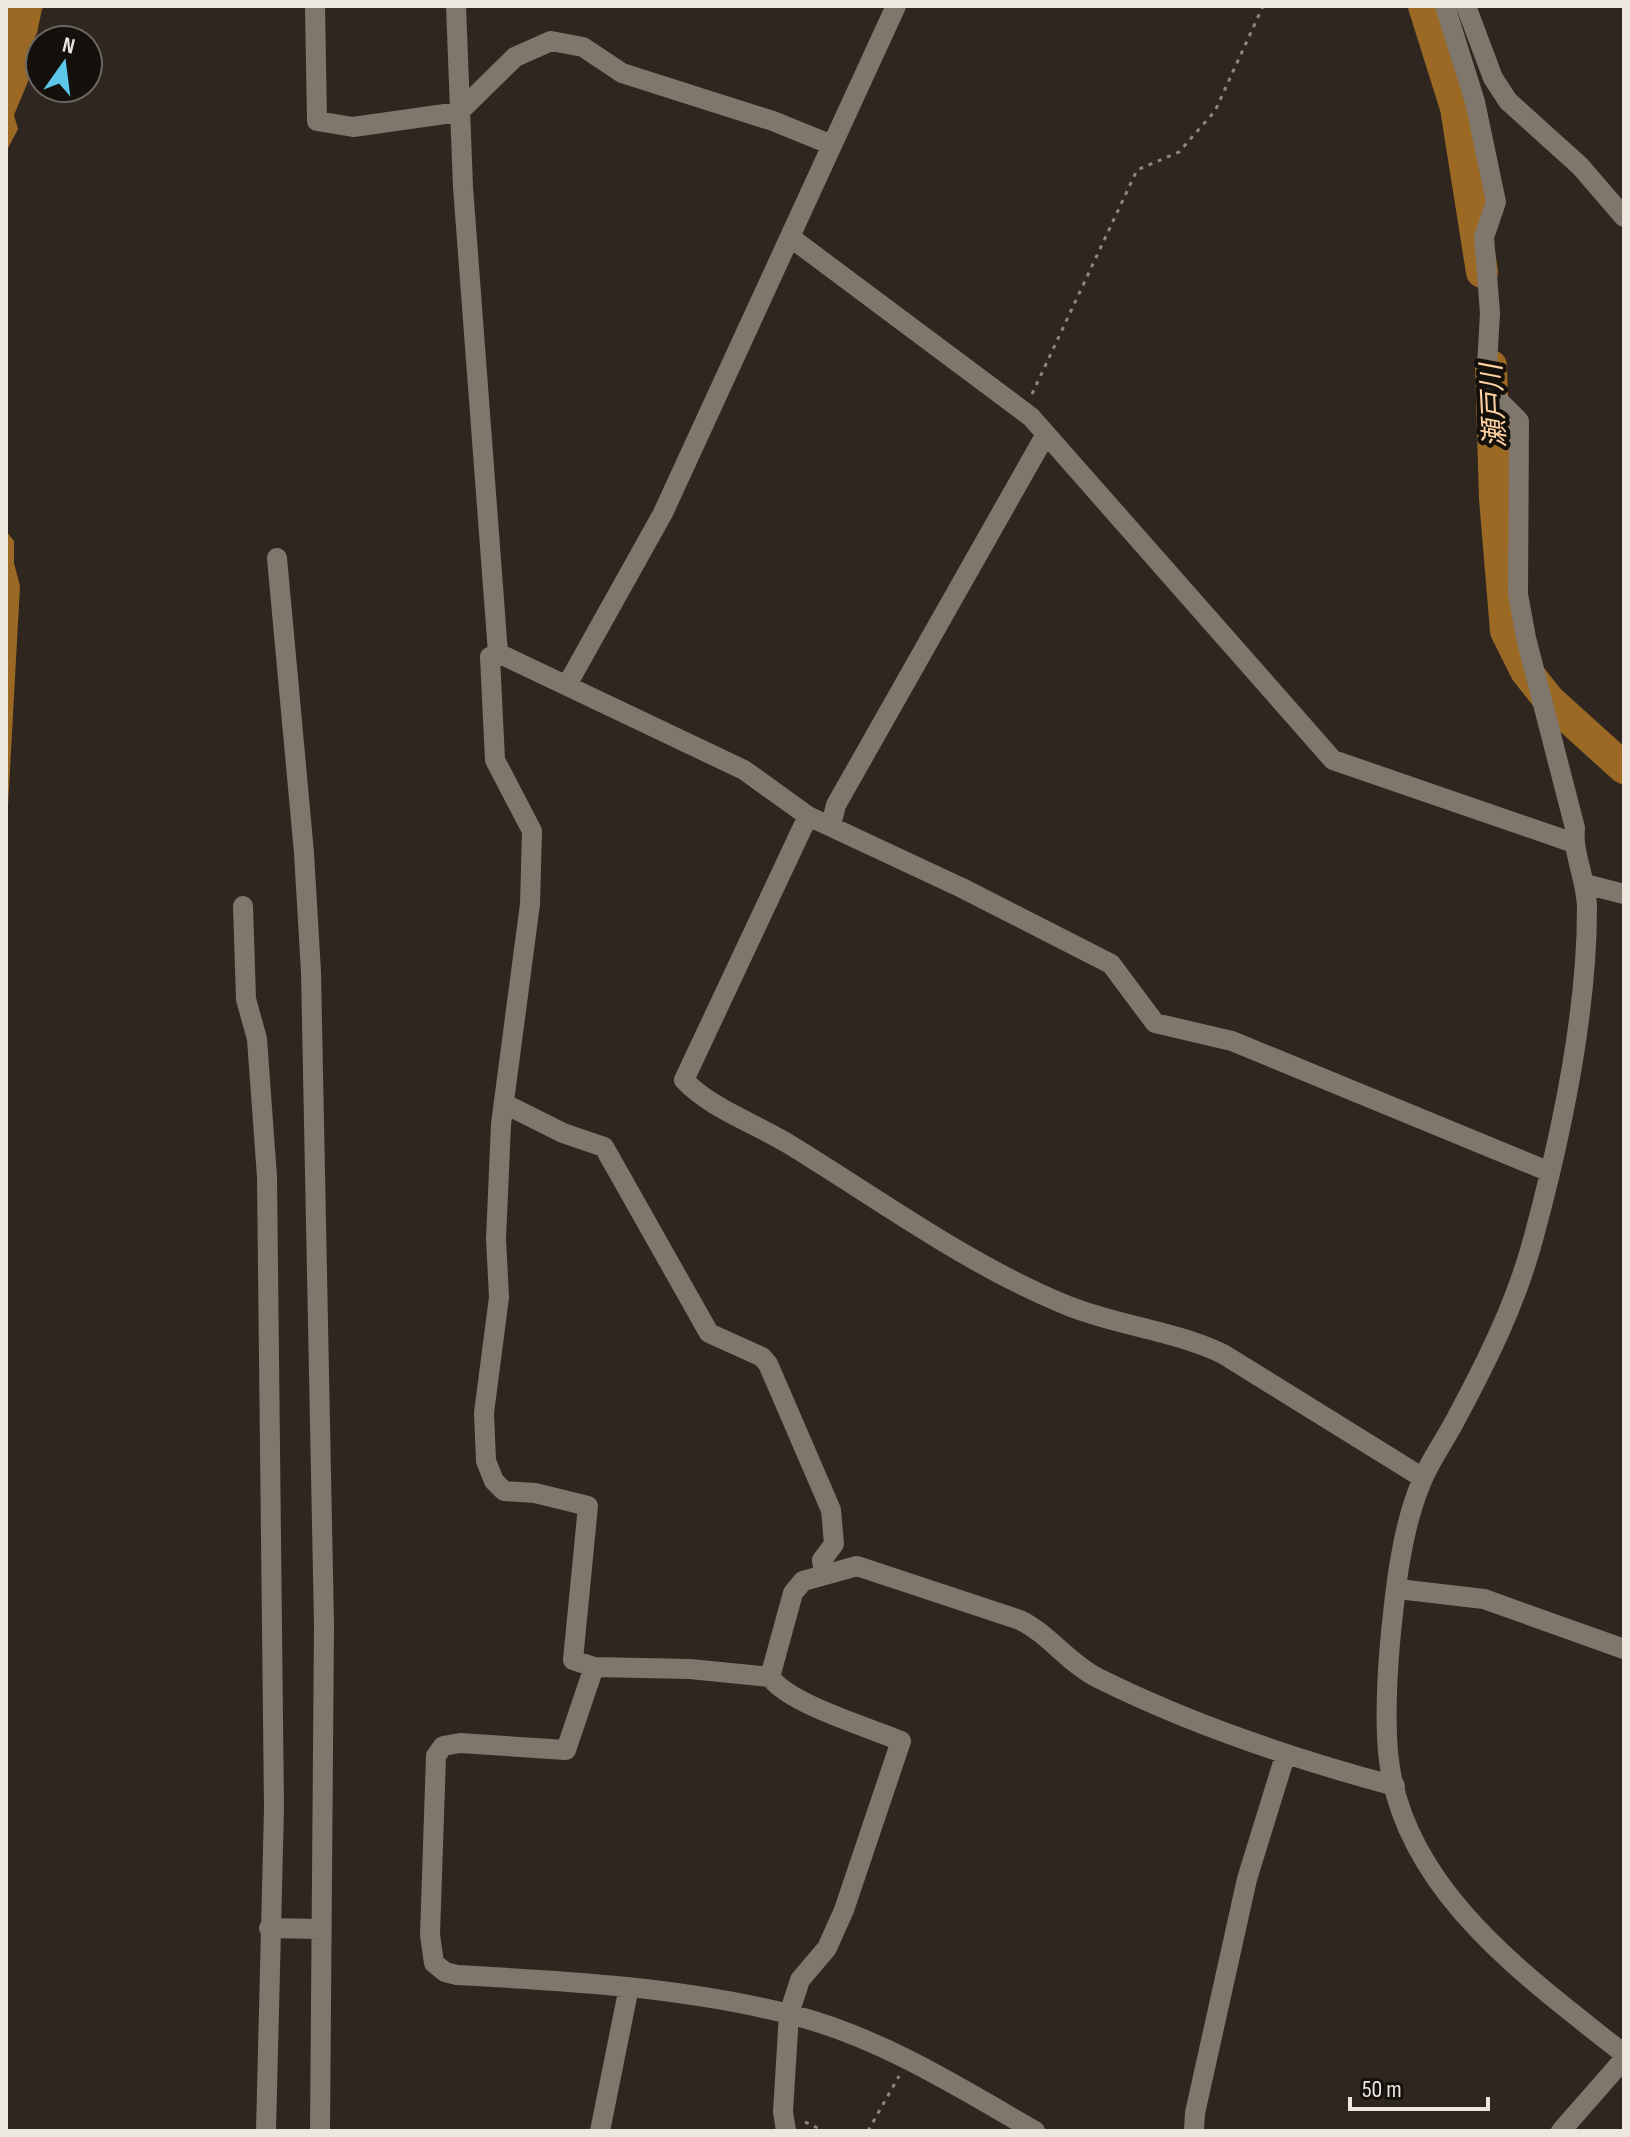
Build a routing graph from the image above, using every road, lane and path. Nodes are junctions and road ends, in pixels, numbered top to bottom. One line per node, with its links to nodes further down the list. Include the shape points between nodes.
1 (315, 6): 7 (street, via 317,121 353,127)
2 (456, 6): 7 (street)
3 (896, 6): 8 (street)
4 (1263, 6): 11 (path, via 1215,111 1179,152 1137,170)
5 (1445, 6): 18 (street, via 1494,181 1495,209 1484,237 1490,313 1486,383 1519,421 1518,594 1575,828)
6 (1466, 6): 9 (street, via 1493,78 1508,101 1580,166)
7 (459, 112): 8 (street, via 515,57 551,41 583,47 622,73); 14 (street)
8 (832, 145): 10 (street)
9 (1624, 217)
10 (790, 237): 11 (street); 15 (street, via 663,513)
11 (1024, 412): 12 (street)
12 (1046, 434): 17 (street, via 836,805); 18 (street, via 1333,760)
13 (277, 558): 33 (street, via 311,972 324,1624)
14 (498, 653): 15 (street); 22 (street, via 490,657 495,760 532,831 530,904)
15 (567, 685): 16 (street, via 744,770)
16 (808, 816): 17 (street); 24 (street, via 684,1080 697,1094 769,1132 989,1269 1069,1306 1193,1339)
17 (831, 825): 23 (street, via 1111,964 1155,1023 1232,1041)
18 (1574, 843): 19 (street)
19 (1585, 884): 20 (street); 23 (street, via 1582,987)
20 (1624, 894)
21 (243, 906): 32 (street, via 246,999 263,1089 267,1177 274,1808)
22 (505, 1104): 25 (street, via 604,1147 709,1333 768,1364 831,1510 834,1544 822,1560); 28 (street, via 496,1239 499,1297 484,1413 486,1461 504,1491 588,1506 573,1660)
23 (1550, 1172): 24 (street, via 1509,1314)
24 (1423, 1478): 26 (street, via 1410,1517)
25 (824, 1574): 29 (street, via 803,1581 793,1593); 30 (street, via 857,1566 1020,1620 1039,1629 1096,1677)
26 (1398, 1589): 27 (street, via 1484,1599); 31 (street, via 1388,1669 1388,1751)
27 (1624, 1649)
28 (594, 1667): 29 (street); 34 (street, via 566,1750 460,1743 443,1746 436,1756 430,1935 434,1963 445,1972)
29 (770, 1677): 35 (street, via 807,1701 901,1741 844,1910 827,1948 800,1980)
30 (1285, 1756): 31 (street); 44 (street, via 1247,1879)
31 (1395, 1786): 36 (street, via 1413,1836 1445,1893 1530,1976)
32 (269, 1928): 33 (street); 38 (street)
33 (321, 1929): 39 (street)
34 (629, 1987): 35 (street); 40 (street)
35 (789, 2014): 37 (street); 41 (street)
36 (1624, 2056): 45 (street)
37 (909, 2059): 42 (path); 43 (street)
38 (266, 2131)
39 (320, 2131)
40 (600, 2131)
41 (786, 2131)
42 (868, 2131)
43 (1035, 2131)
44 (1194, 2131)
45 (1561, 2131)

